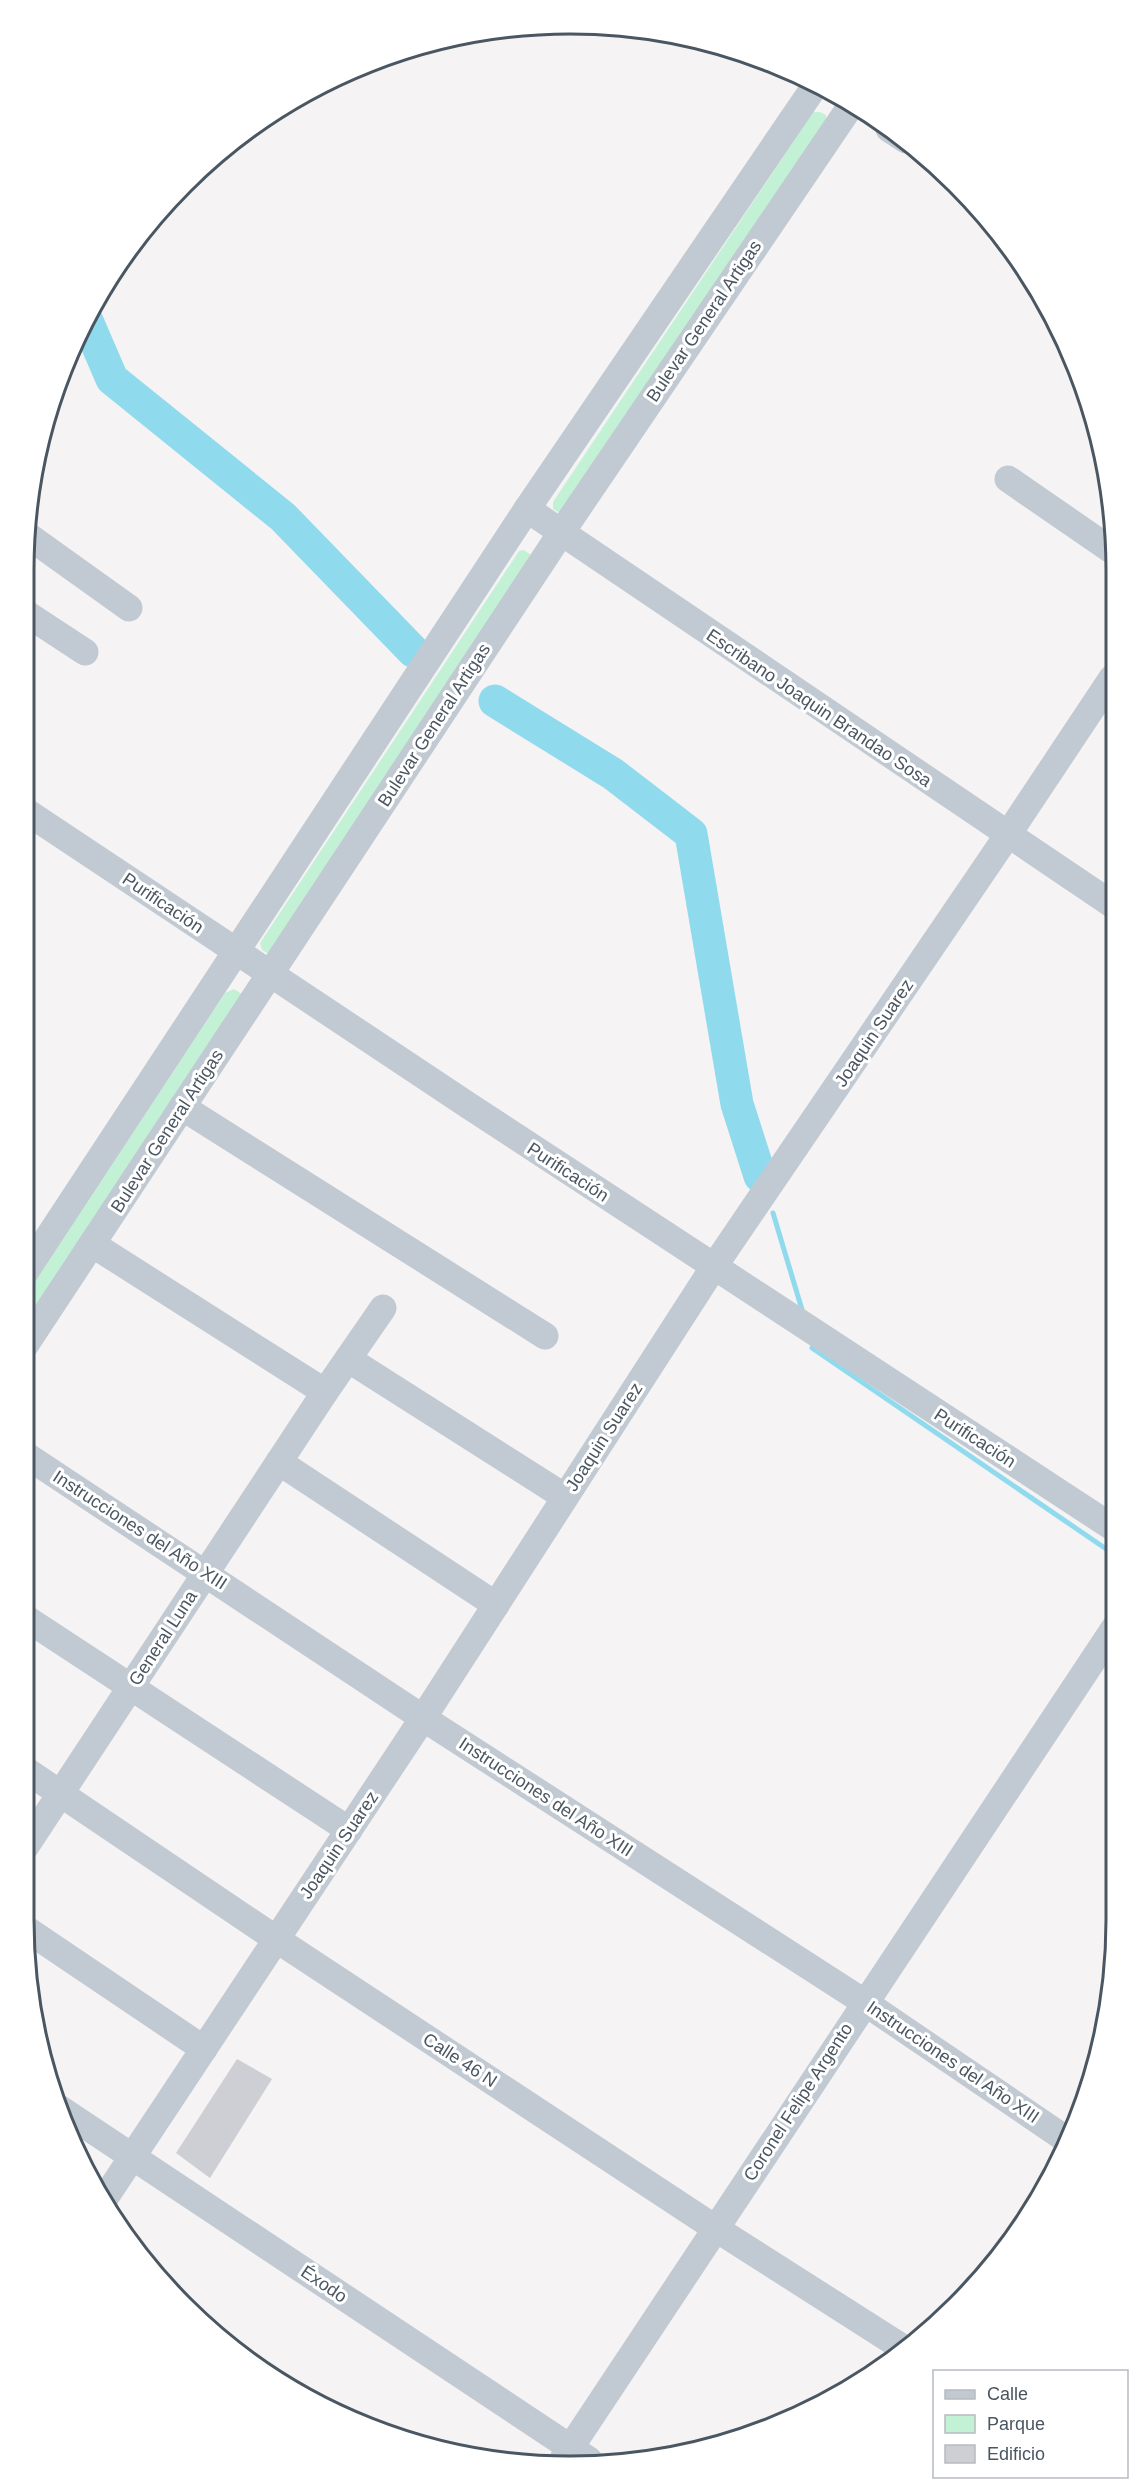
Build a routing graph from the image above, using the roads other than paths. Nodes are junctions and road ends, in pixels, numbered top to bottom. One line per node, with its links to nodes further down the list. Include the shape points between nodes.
1 (810, 92): 4 (street)
2 (846, 111): 5 (street, Bulevar General Artigas)
3 (1008, 479): 7 (street)
4 (527, 509): 5 (street, Escribano Joaquin Brandao Sosa); 15 (street)
5 (561, 533): 13 (street, Escribano Joaquin Brandao Sosa); 16 (street, Bulevar General Artigas)
6 (36, 541): 8 (street)
7 (1105, 545)
8 (129, 608)
9 (34, 618): 10 (street)
10 (86, 652)
11 (1106, 687): 13 (street, Joaquin Suarez)
12 (34, 817): 15 (street, Purificación)
13 (1007, 836): 14 (street, Escribano Joaquin Brandao Sosa); 20 (street, Joaquin Suarez)
14 (1106, 900)
15 (236, 952): 16 (street, Purificación); 19 (street)
16 (269, 975): 17 (street, Bulevar General Artigas); 20 (street, Purificación)
17 (182, 1107): 18 (street, Bulevar General Artigas); 23 (street)
18 (92, 1244): 22 (street, Bulevar General Artigas); 25 (street)
19 (34, 1259)
20 (713, 1268): 28 (street, Joaquin Suarez); 29 (street, Purificación)
21 (383, 1308): 24 (street, General Luna)
22 (34, 1332)
23 (545, 1336)
24 (348, 1359): 25 (street, General Luna); 28 (street)
25 (325, 1392): 27 (street, General Luna)
26 (34, 1461): 30 (street, Instrucciones del Año XIII)
27 (279, 1462): 30 (street, General Luna); 31 (street)
28 (565, 1497): 31 (street, Joaquin Suarez)
29 (1106, 1523)
30 (206, 1574): 34 (street, General Luna); 35 (street, Instrucciones del Año XIII)
31 (496, 1605): 35 (street, Joaquin Suarez)
32 (34, 1624): 34 (street)
33 (1106, 1640): 42 (street, Coronel Felipe Argento)
34 (131, 1687): 37 (street, General Luna); 38 (street)
35 (423, 1718): 38 (street, Joaquin Suarez); 42 (street, Instrucciones del Año XIII)
36 (34, 1775): 37 (street, Calle 46 N)
37 (61, 1793): 39 (street, General Luna); 41 (street, Calle 46 N)
38 (349, 1830): 41 (street, Joaquin Suarez)
39 (34, 1834)
40 (35, 1935): 43 (street)
41 (276, 1939): 43 (street, Joaquin Suarez); 48 (street, Calle 46 N)
42 (864, 2002): 45 (street, Instrucciones del Año XIII); 48 (street, Coronel Felipe Argento)
43 (204, 2049): 46 (street, Joaquin Suarez)
44 (72, 2117): 46 (street, Éxodo)
45 (1060, 2135)
46 (132, 2157): 47 (street, Joaquin Suarez); 50 (street, Éxodo)
47 (109, 2192)
48 (716, 2228): 49 (street, Calle 46 N); 50 (street, Coronel Felipe Argento)
49 (897, 2344)
50 (574, 2455)

